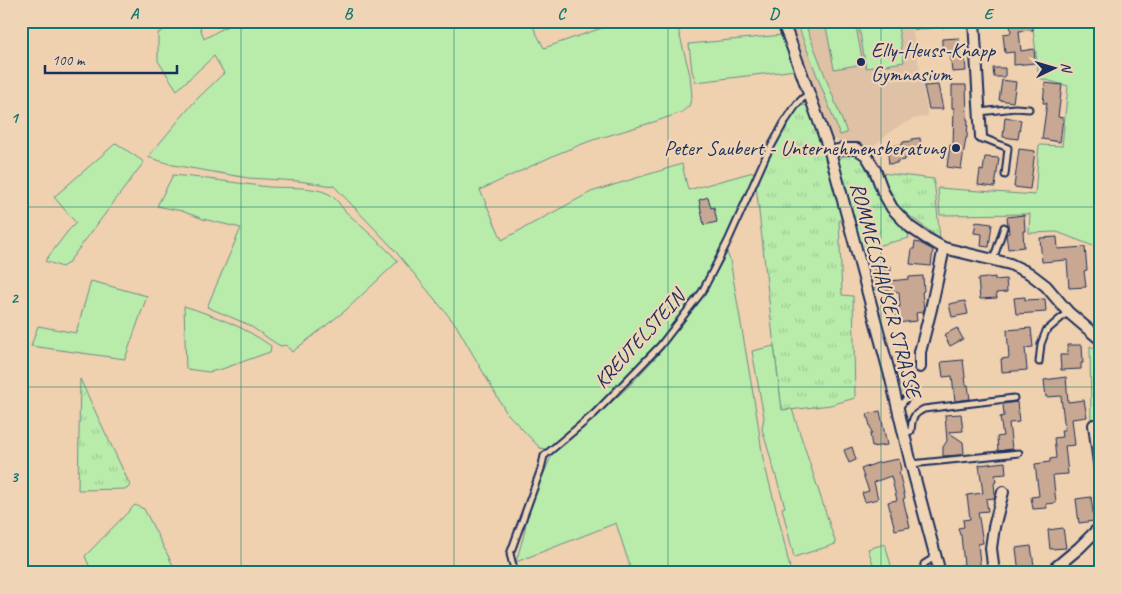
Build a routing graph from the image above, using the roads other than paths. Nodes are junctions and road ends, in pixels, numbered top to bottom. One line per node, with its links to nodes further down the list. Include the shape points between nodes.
1 (782, 21): 3 (street, ROMMELSHAUSER STRASSE)
2 (974, 21): 5 (street)
3 (810, 95): 7 (street, ROMMELSHAUSER STRASSE); 27 (lane, KREUTELSTEIN, via 802,98 784,123 702,292 660,346 594,414 544,456 542,470 510,554)
4 (1030, 109): 5 (lane)
5 (980, 112): 6 (street)
6 (980, 136): 8 (lane, via 1008,148)
7 (830, 152): 10 (street, via 857,149 866,155 892,208 910,227); 18 (street, ROMMELSHAUSER STRASSE)
8 (1005, 175)
9 (1004, 227): 11 (lane)
10 (944, 248): 11 (street); 15 (street, via 920,352)
11 (993, 260): 12 (street, via 1028,273 1046,286)
12 (1068, 312): 13 (street); 14 (lane, via 1046,331)
13 (1101, 340)
14 (1039, 362)
15 (920, 367)
16 (911, 392): 18 (lane)
17 (1014, 398): 20 (lane, via 924,409 916,413 911,431)
18 (898, 409): 20 (street, ROMMELSHAUSER STRASSE)
19 (1094, 425): 23 (street)
20 (904, 433): 22 (street, ROMMELSHAUSER STRASSE)
21 (1019, 452): 22 (lane)
22 (911, 464): 26 (street, ROMMELSHAUSER STRASSE)
23 (1101, 478)
24 (1004, 492): 30 (street, via 991,548)
25 (1101, 526): 31 (street)
26 (935, 557): 28 (lane, via 924,564); 29 (street, ROMMELSHAUSER STRASSE)
27 (515, 573)
28 (923, 573)
29 (940, 573)
30 (994, 573)
31 (1049, 573)

